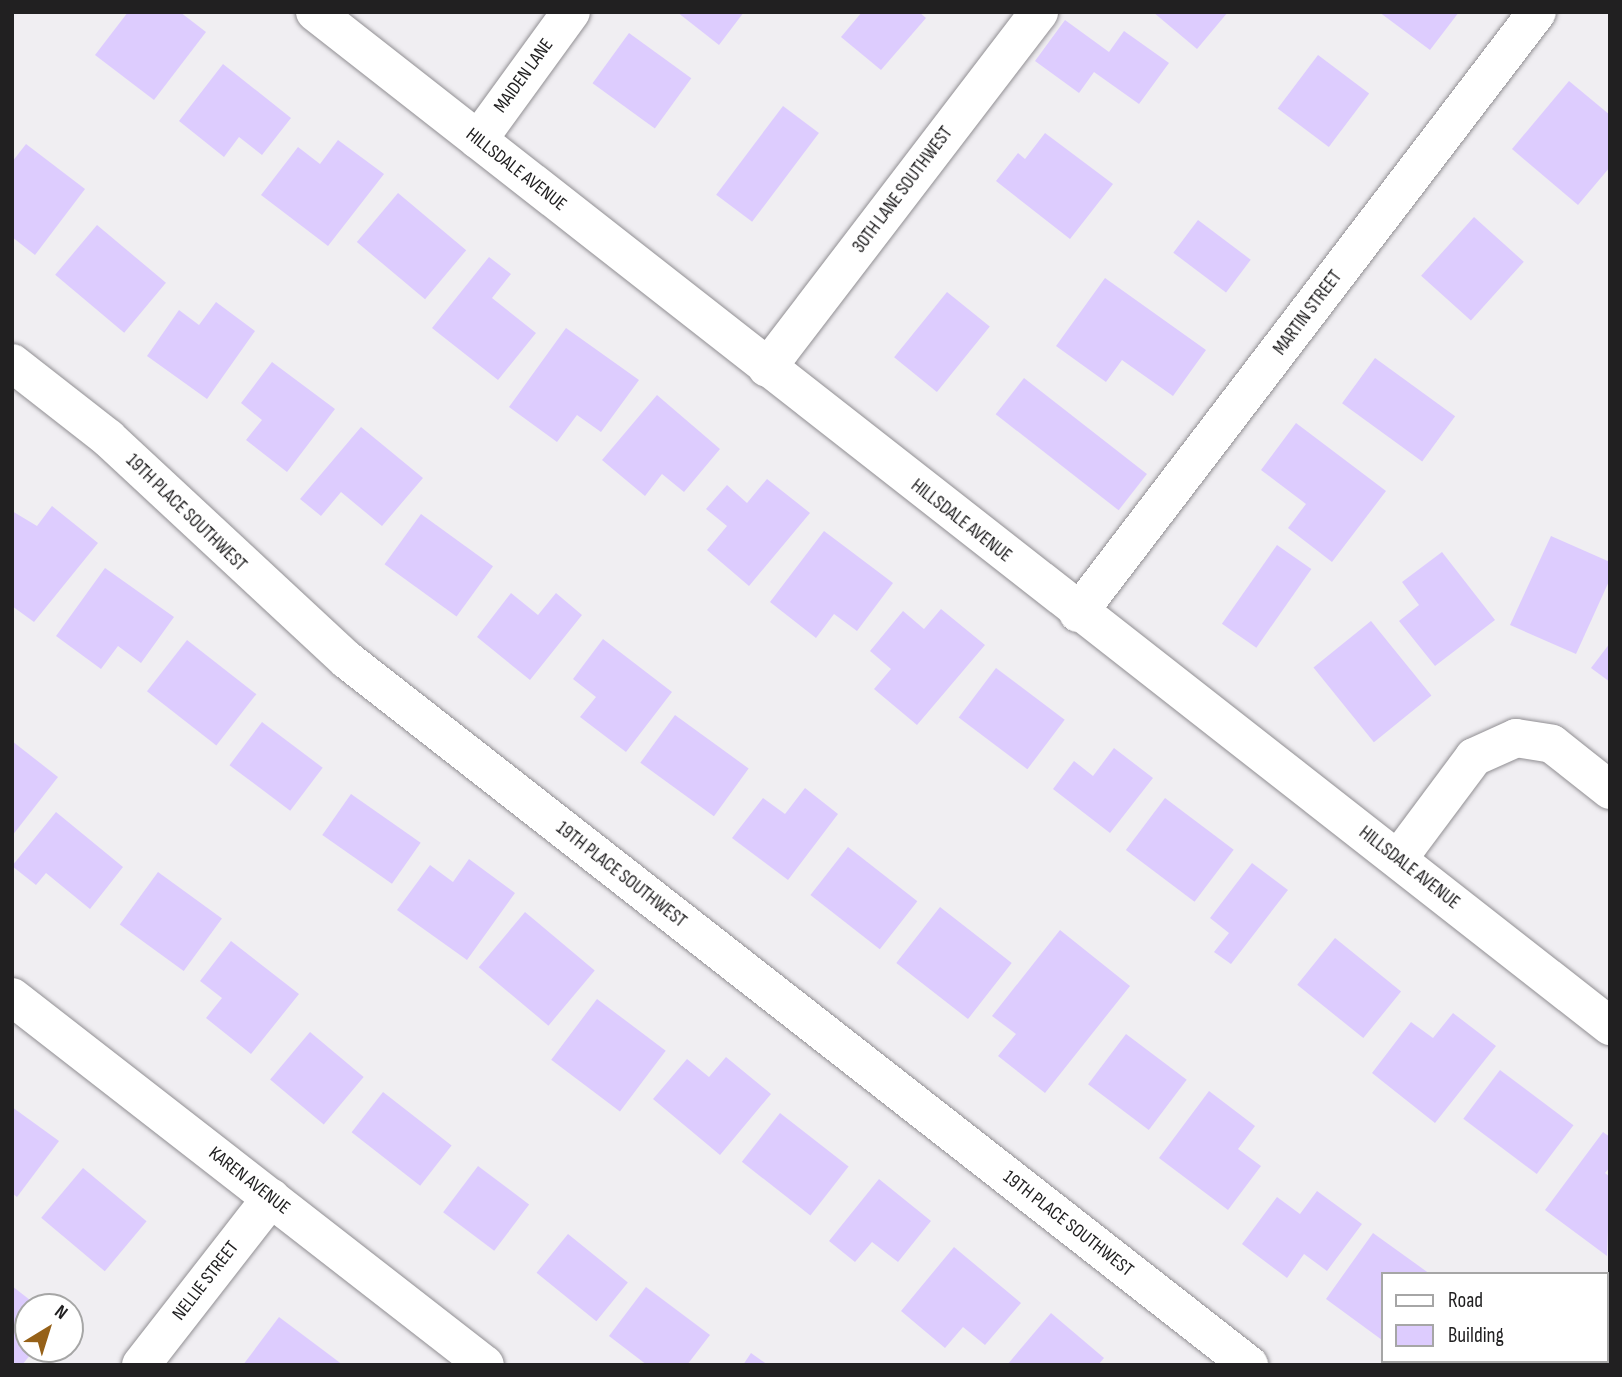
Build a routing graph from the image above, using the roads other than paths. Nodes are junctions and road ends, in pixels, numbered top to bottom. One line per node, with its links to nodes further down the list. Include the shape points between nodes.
1 (315, 12): 5 (street, HILLSDALE AVENUE)
2 (571, 12): 5 (street, MAIDEN LANE)
3 (1039, 12): 7 (street, 30TH LANE SOUTHWEST)
4 (1537, 12): 8 (street, MARTIN STREET)
5 (478, 141): 7 (street, HILLSDALE AVENUE)
6 (12, 363): 16 (street, 19TH PLACE SOUTHWEST, via 108,438 346,660)
7 (766, 368): 8 (street, HILLSDALE AVENUE)
8 (1078, 613): 10 (street, HILLSDALE AVENUE)
9 (1610, 790): 10 (street, via 1552,744 1516,737 1474,757)
10 (1398, 859): 12 (street, HILLSDALE AVENUE)
11 (12, 997): 13 (street, KAREN AVENUE)
12 (1609, 1022)
13 (271, 1198): 14 (street, NELLIE STREET); 15 (street, KAREN AVENUE)
14 (141, 1365)
15 (485, 1365)
16 (1249, 1365)

